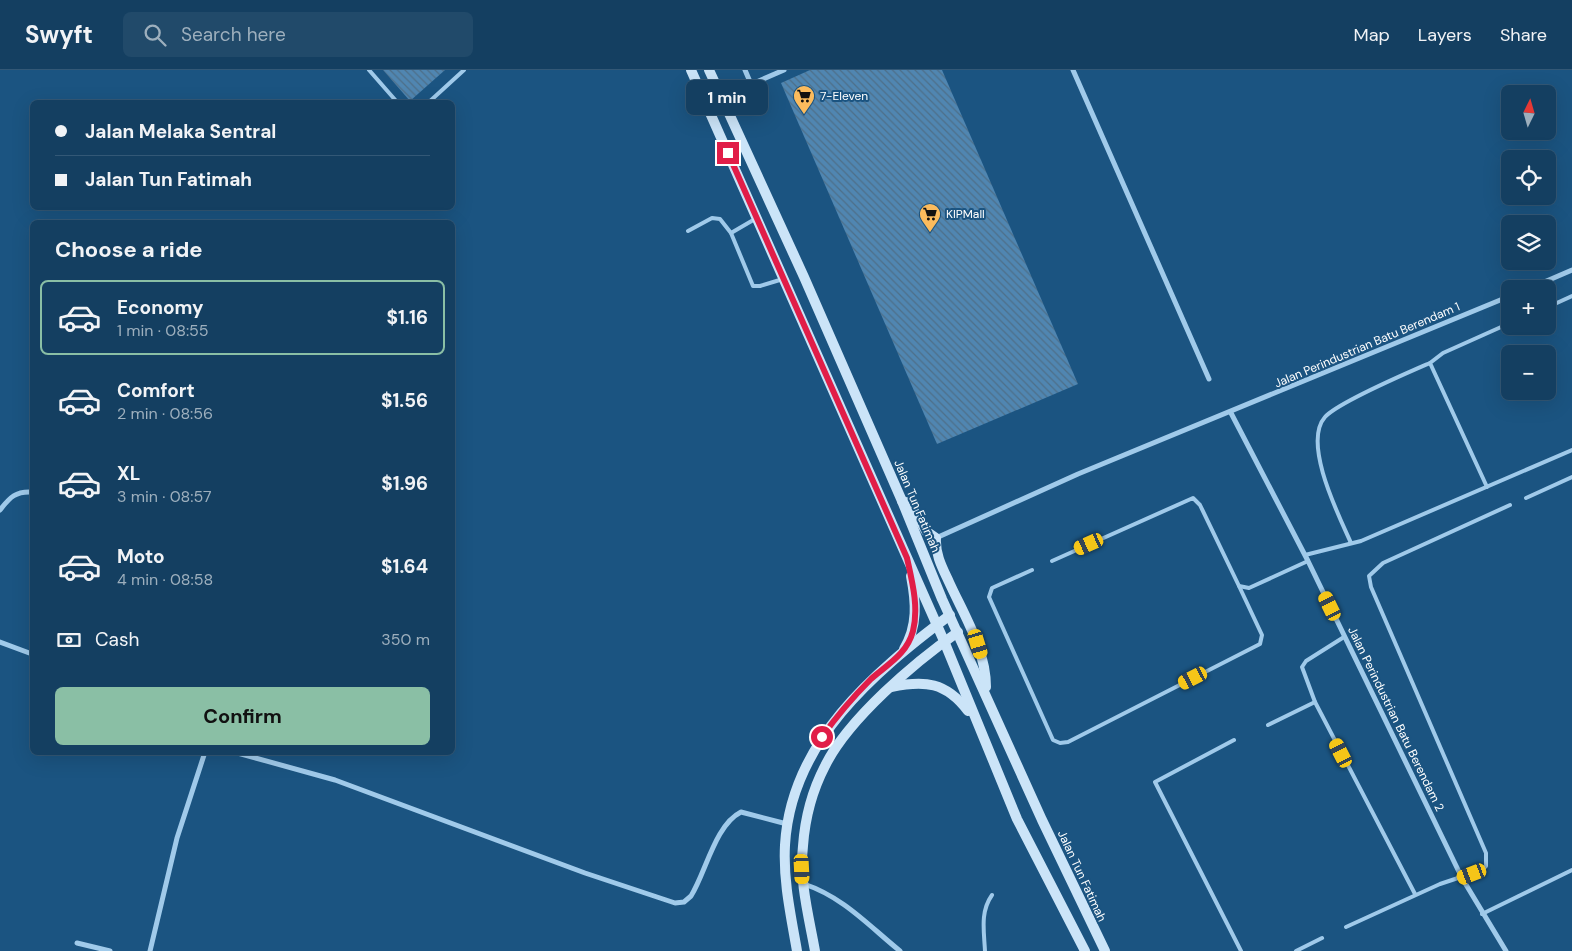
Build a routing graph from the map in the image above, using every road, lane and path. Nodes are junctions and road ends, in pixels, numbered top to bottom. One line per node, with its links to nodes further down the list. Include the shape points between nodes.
1 (369, 70): 10 (lane)
2 (464, 70): 11 (lane)
3 (691, 70): 12 (main road)
4 (709, 70): 9 (main road, Jalan Tun Fatimah)
5 (745, 70): 8 (street)
6 (784, 70): 8 (street)
7 (1073, 70): 23 (street)
8 (751, 84): 9 (street)
9 (721, 98): 30 (main road, Jalan Tun Fatimah)
10 (395, 100)
11 (431, 100)
12 (757, 218): 14 (lane); 16 (main road)
13 (688, 231): 14 (lane, via 712,218 720,219)
14 (731, 233): 16 (lane, via 753,286)
15 (1572, 270): 17 (street)
16 (785, 278): 36 (main road)
17 (1549, 280)
18 (1572, 296): 20 (lane)
19 (1501, 300): 24 (street, Jalan Perindustrian Batu Berendam 1)
20 (1556, 303)
21 (1501, 328): 22 (lane, via 1443,353)
22 (1430, 363): 27 (lane); 34 (lane, via 1350,401 1326,416 1320,424 1317,444 1326,483)
23 (1209, 378)
24 (1231, 412): 33 (street, Jalan Perindustrian Batu Berendam 1, via 1078,474); 35 (street, Jalan Perindustrian Batu Berendam 2)
25 (1572, 450): 27 (lane)
26 (1572, 477): 29 (lane)
27 (1487, 487): 34 (lane)
28 (30, 492): 32 (street, via 20,491 10,497)
29 (1526, 498)
30 (902, 500): 33 (main road, via 909,502 926,531); 41 (main road, Jalan Tun Fatimah)
31 (1510, 505): 59 (lane, via 1383,563 1369,576 1486,853 1486,866)
32 (0, 510)
33 (936, 538): 50 (main road, via 937,555 978,644)
34 (1350, 543): 35 (lane)
35 (1305, 555): 38 (street, Jalan Perindustrian Batu Berendam 2)
36 (907, 558): 42 (main road); 48 (main road, via 915,617 913,630)
37 (1052, 561): 40 (lane, via 1193,498 1200,505)
38 (1308, 561): 40 (lane, via 1249,588); 44 (street, Jalan Perindustrian Batu Berendam 2)
39 (1032, 570): 40 (lane, via 992,588 989,596 1053,740 1060,743 1068,742 1260,644 1262,635)
40 (1238, 586)
41 (950, 615): 42 (main road); 43 (main road, Jalan Tun Fatimah)
42 (937, 624): 45 (main road); 48 (main road)
43 (958, 632): 45 (main road); 50 (main road, Jalan Tun Fatimah)
44 (1344, 636): 51 (lane, via 1306,660 1302,667); 59 (street, Jalan Perindustrian Batu Berendam 2)
45 (944, 641): 49 (main road); 52 (main road)
46 (0, 642): 47 (street)
47 (30, 653)
48 (901, 655): 57 (main road, via 865,686 822,737 794,793)
49 (890, 688): 52 (main road, via 924,683 938,686 961,702); 60 (main road, via 842,741 817,782 802,847)
50 (986, 693): 74 (main road, Jalan Tun Fatimah)
51 (1315, 702): 53 (lane); 61 (lane)
52 (975, 720): 73 (main road, via 1017,819)
53 (1268, 725)
54 (1234, 740): 75 (lane, via 1155,782)
55 (204, 755): 68 (street, via 177,838)
56 (245, 755): 57 (street, via 335,780 675,903 684,902 691,896 732,817 741,812)
57 (787, 824): 69 (main road, via 786,884)
58 (1572, 870): 63 (lane)
59 (1462, 878): 61 (lane); 63 (street, Jalan Perindustrian Batu Berendam 2)
60 (803, 884): 70 (main road); 71 (street, via 825,891 840,901)
61 (1415, 894): 64 (lane)
62 (992, 895): 72 (lane, via 984,913)
63 (1482, 914): 77 (street, Jalan Perindustrian Batu Berendam 2)
64 (1346, 927)
65 (1322, 938): 76 (lane)
66 (77, 943): 67 (street)
67 (110, 951)
68 (150, 951)
69 (797, 951)
70 (815, 951)
71 (900, 951)
72 (985, 951)
73 (1085, 951)
74 (1105, 951)
75 (1241, 951)
76 (1296, 951)
77 (1506, 951)

